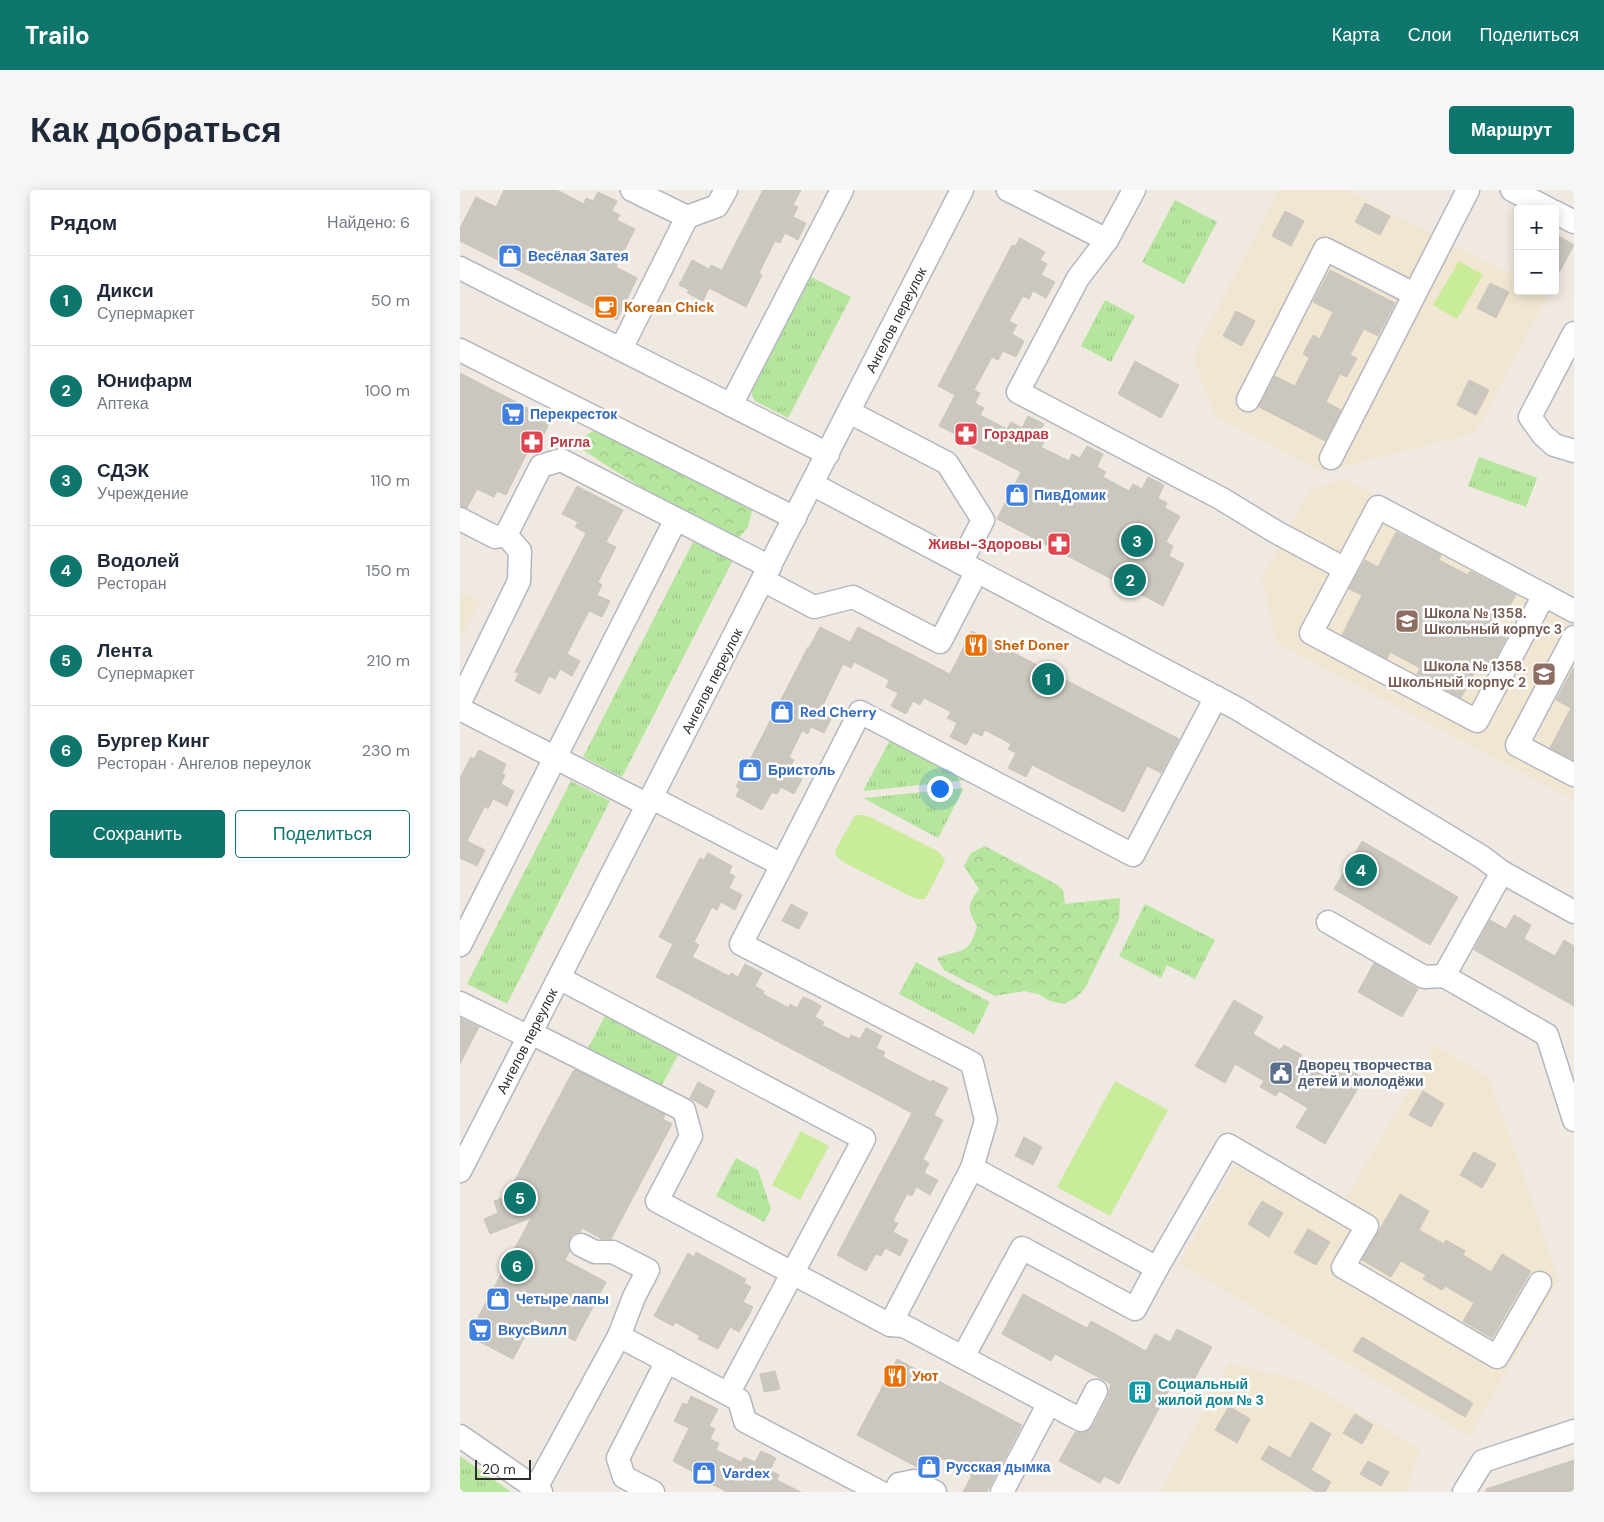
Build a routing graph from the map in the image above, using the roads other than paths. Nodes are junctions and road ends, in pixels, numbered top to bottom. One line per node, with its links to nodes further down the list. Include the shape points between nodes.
1 (632, 190): 11 (street)
2 (726, 190): 11 (street, via 717,206)
3 (842, 190): 20 (street)
4 (962, 190): 21 (street, Ангелов переулок)
5 (1008, 190): 13 (street)
6 (1134, 190): 13 (street)
7 (1468, 190): 15 (street)
8 (1512, 190): 9 (street)
9 (1541, 205)
10 (1559, 214): 12 (street)
11 (687, 217): 17 (street)
12 (1574, 222)
13 (1107, 240): 31 (street, via 1078,278 1018,392 1222,499)
14 (460, 268): 17 (street)
15 (1414, 294): 19 (street, via 1325,249); 24 (street)
16 (1574, 333): 22 (street, via 1530,417 1554,445)
17 (621, 349): 20 (street)
18 (460, 350): 26 (street)
19 (1248, 400)
20 (731, 405): 23 (street)
21 (849, 412): 23 (street, Ангелов переулок); 30 (street, via 947,463 983,520)
22 (1574, 451)
23 (828, 454): 25 (street, Ангелов переулок)
24 (1331, 458)
25 (812, 484): 26 (street, Ангелов переулок); 30 (street)
26 (795, 518): 32 (street, Ангелов переулок)
27 (460, 519): 29 (street, via 495,537)
28 (676, 519): 29 (street, via 561,460 541,466); 32 (street); 39 (street)
29 (506, 535): 37 (street, via 520,551 519,581)
30 (969, 567): 32 (street, via 940,642 853,597 814,606); 36 (street)
31 (1345, 569): 33 (street, via 1378,507); 33 (street, via 1311,633 1477,721)
32 (766, 573): 41 (street, Ангелов переулок)
33 (1544, 595): 34 (street)
34 (1574, 611)
35 (1574, 637): 40 (street, via 1517,745)
36 (1216, 698): 42 (street, via 1133,855 860,712); 43 (street, via 1466,847)
37 (460, 702)
38 (460, 709): 39 (street)
39 (555, 758): 41 (street); 46 (street)
40 (1574, 775)
41 (650, 801): 42 (street); 48 (street, Ангелов переулок)
42 (782, 865): 53 (street, via 741,944 972,1063 986,1120)
43 (1502, 872): 44 (street); 47 (street)
44 (1574, 912)
45 (1328, 922): 47 (street, via 1424,977)
46 (460, 945)
47 (1444, 976): 51 (street, via 1547,1034)
48 (559, 978): 50 (street, Ангелов переулок); 56 (street, via 864,1138)
49 (460, 1003): 50 (street)
50 (530, 1035): 52 (street, Ангелов переулок); 56 (street, via 684,1110 691,1136 657,1201)
51 (1574, 1120)
52 (461, 1168)
53 (972, 1168): 55 (street); 58 (street)
54 (581, 1245): 59 (street, via 595,1252 613,1252 648,1270)
55 (1157, 1268): 57 (street, via 1228,1145 1367,1226 1343,1267 1496,1357); 60 (street, via 1135,1309 1022,1248)
56 (793, 1274): 58 (street); 63 (street)
57 (1540, 1283)
58 (890, 1325): 60 (street, via 904,1326)
59 (620, 1336): 61 (street); 67 (street)
60 (964, 1357): 64 (street)
61 (667, 1361): 63 (street); 68 (street, via 618,1458 624,1477)
62 (1096, 1392): 64 (street, via 1081,1420)
63 (728, 1394): 69 (street, via 739,1400 745,1420)
64 (1049, 1403): 72 (street)
65 (1574, 1431): 73 (street, via 1483,1461)
66 (460, 1436): 67 (street)
67 (539, 1490)
68 (653, 1492)
69 (880, 1492)
70 (894, 1492): 71 (street, via 899,1484 914,1481)
71 (935, 1492)
72 (1002, 1492)
73 (1464, 1492)

